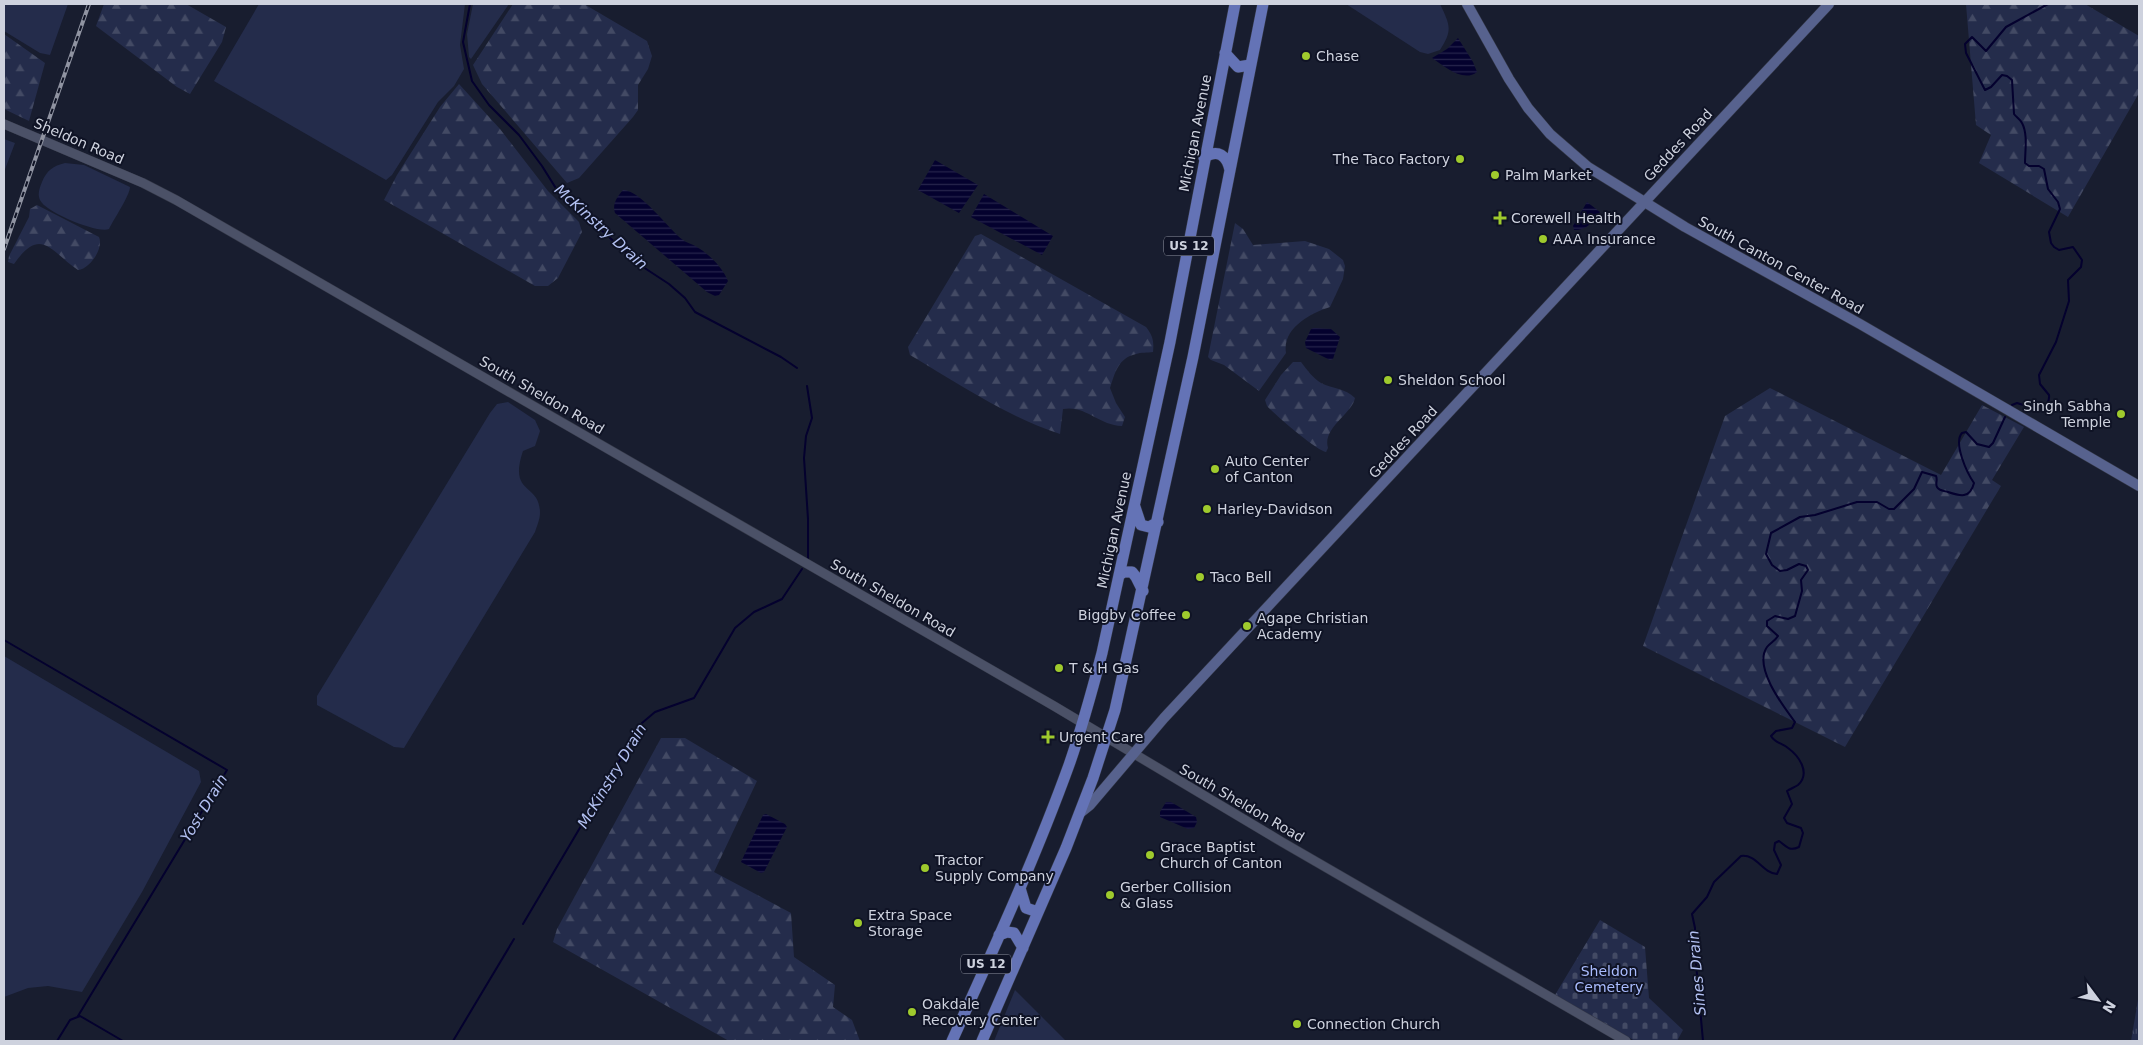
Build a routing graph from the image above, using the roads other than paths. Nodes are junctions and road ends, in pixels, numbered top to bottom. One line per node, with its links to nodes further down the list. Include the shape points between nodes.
1 (1235, 4): 5 (main road, Michigan Avenue / US 12)
2 (1263, 4): 6 (main road, US 12)
3 (1467, 4): 11 (main road, South Canton Center Road, via 1509,79 1550,134 1588,167)
4 (1829, 4): 11 (main road, Geddes Road)
5 (1226, 53): 6 (main road, via 1238,67); 8 (main road, Michigan Avenue / US 12)
6 (1250, 65): 9 (main road, US 12)
7 (4, 124): 10 (street, Sheldon Road)
8 (1204, 158): 9 (main road, via 1212,153 1220,154 1228,162); 13 (main road, Michigan Avenue / US 12, via 1168,351)
9 (1230, 170): 14 (main road, US 12)
10 (143, 183): 17 (street, South Sheldon Road)
11 (1644, 202): 12 (main road, South Canton Center Road); 19 (main road, Geddes Road)
12 (2139, 486)
13 (1134, 505): 14 (main road, via 1142,525 1149,527); 15 (main road, Michigan Avenue / US 12)
14 (1158, 522): 16 (main road, US 12)
15 (1119, 575): 16 (main road, via 1132,572); 17 (main road, Michigan Avenue / US 12)
16 (1143, 591): 18 (main road, US 12)
17 (1082, 724): 18 (street, South Sheldon Road); 21 (main road, Michigan Avenue / US 12, via 1057,798)
18 (1107, 738): 19 (street, South Sheldon Road); 20 (main road, US 12)
19 (1132, 754): 20 (main road, Geddes Road); 27 (street, South Sheldon Road)
20 (1080, 813): 22 (main road, US 12)
21 (1020, 888): 22 (main road, via 1026,908); 23 (main road, Michigan Avenue / US 12)
22 (1038, 912): 24 (main road, US 12)
23 (999, 935): 24 (main road, via 1014,933); 25 (main road, Michigan Avenue / US 12)
24 (1022, 948): 26 (main road, US 12)
25 (952, 1041)
26 (982, 1041)
27 (1626, 1041)

